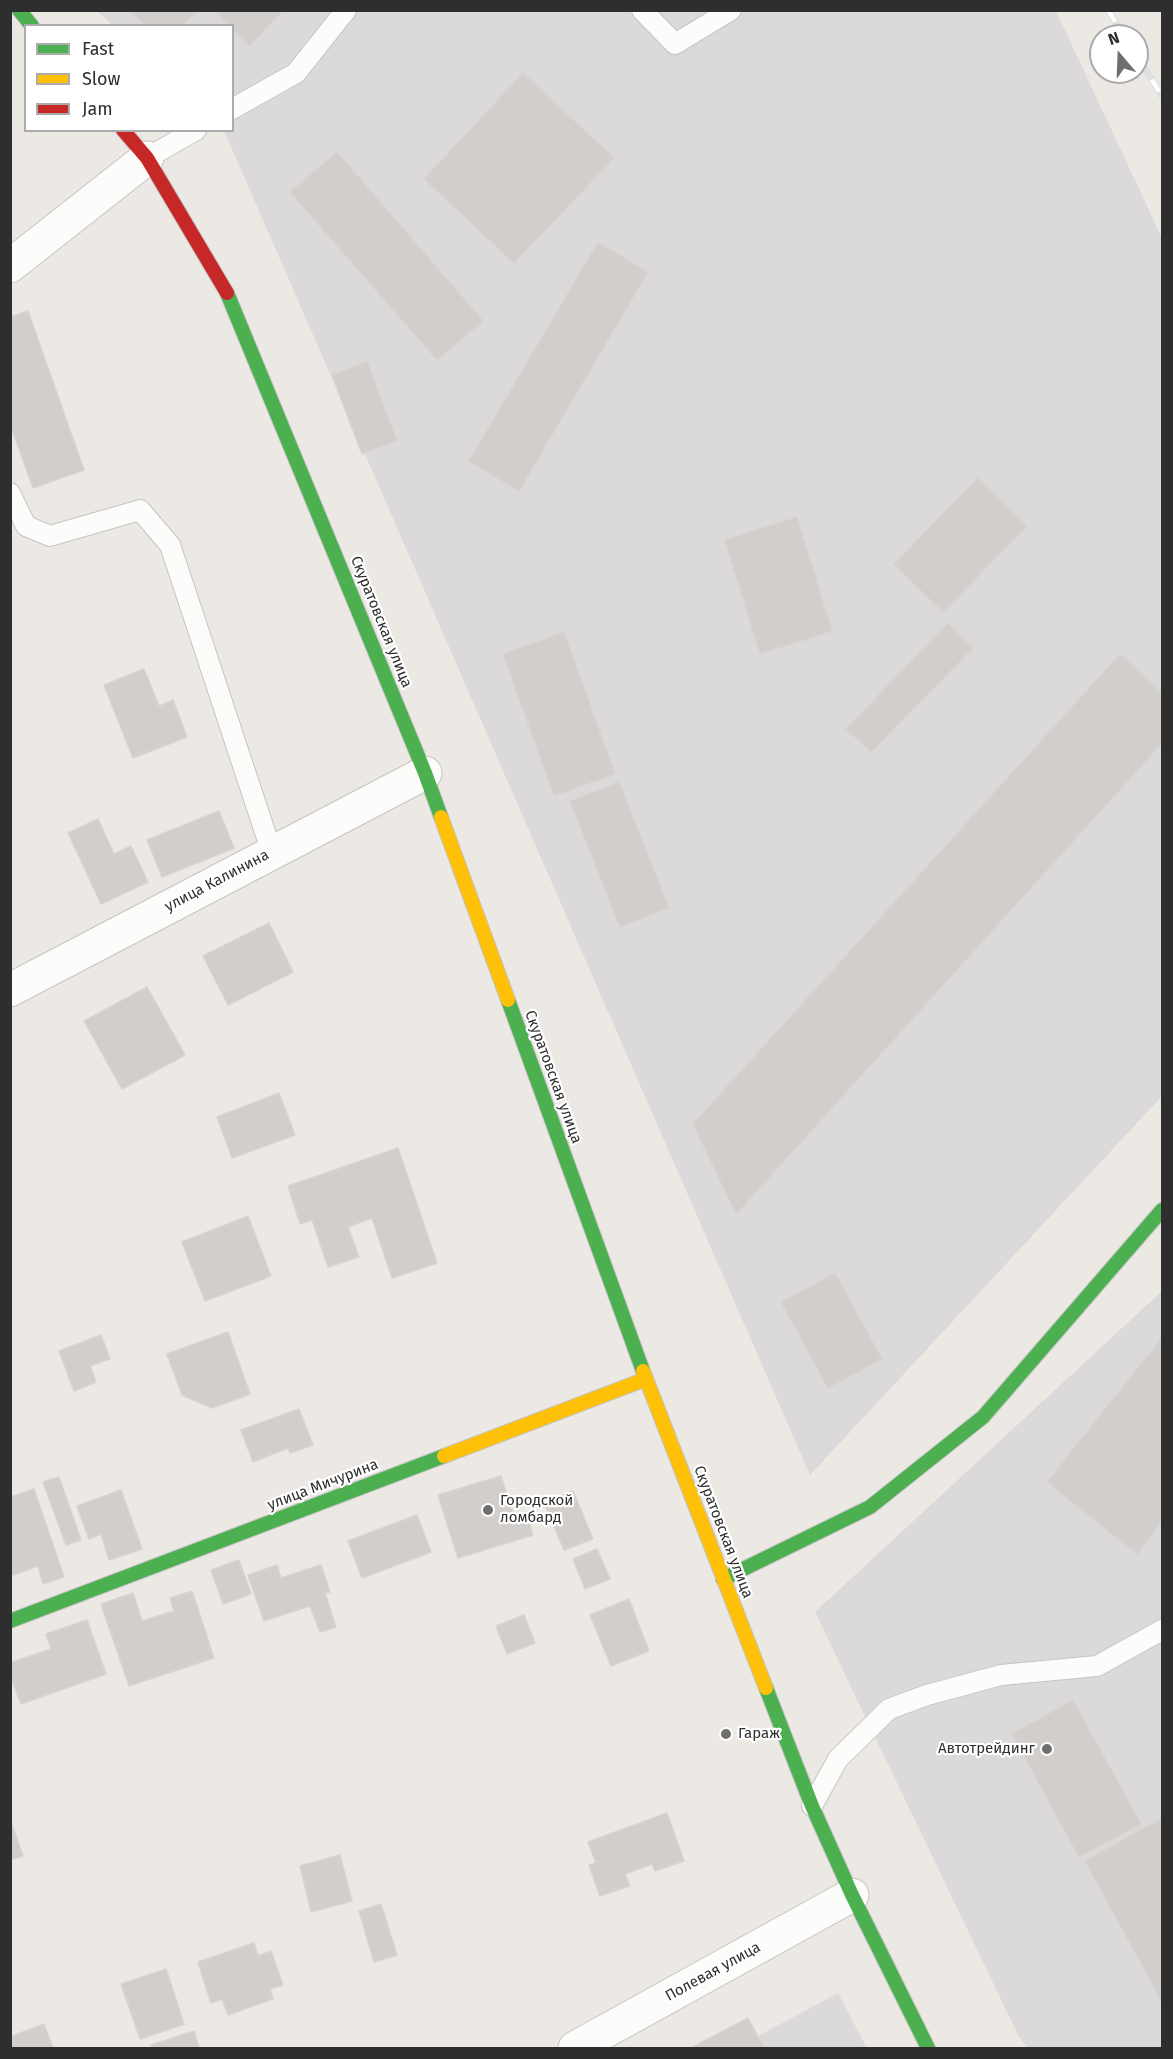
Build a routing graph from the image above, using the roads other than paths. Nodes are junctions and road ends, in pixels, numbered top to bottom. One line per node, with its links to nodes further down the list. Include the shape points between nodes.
1 (19, 10): 5 (street)
2 (346, 10): 6 (lane, via 296,73)
3 (642, 10): 4 (lane, via 675,44)
4 (731, 10)
5 (30, 24)
6 (234, 109)
7 (125, 132): 9 (street, Скуратовская улица)
8 (192, 132): 9 (lane)
9 (147, 158): 10 (street); 12 (street, Скуратовская улица, via 229,296)
10 (10, 266)
11 (10, 493): 13 (lane, via 26,526 50,536 140,510 170,545)
12 (424, 773): 13 (street, улица Калинина); 16 (street, Скуратовская улица)
13 (272, 852): 14 (street, улица Калинина)
14 (10, 990)
15 (1162, 1210): 17 (street, via 983,1418 870,1506)
16 (646, 1379): 17 (street, Скуратовская улица); 18 (street, улица Мичурина)
17 (723, 1579): 20 (street, Скуратовская улица)
18 (10, 1621)
19 (1162, 1630): 20 (lane, via 1097,1666 1001,1675 889,1709 838,1759)
20 (812, 1806): 21 (street, Скуратовская улица)
21 (852, 1895): 22 (street, Полевая улица); 23 (street, Скуратовская улица)
22 (575, 2049)
23 (928, 2049)

